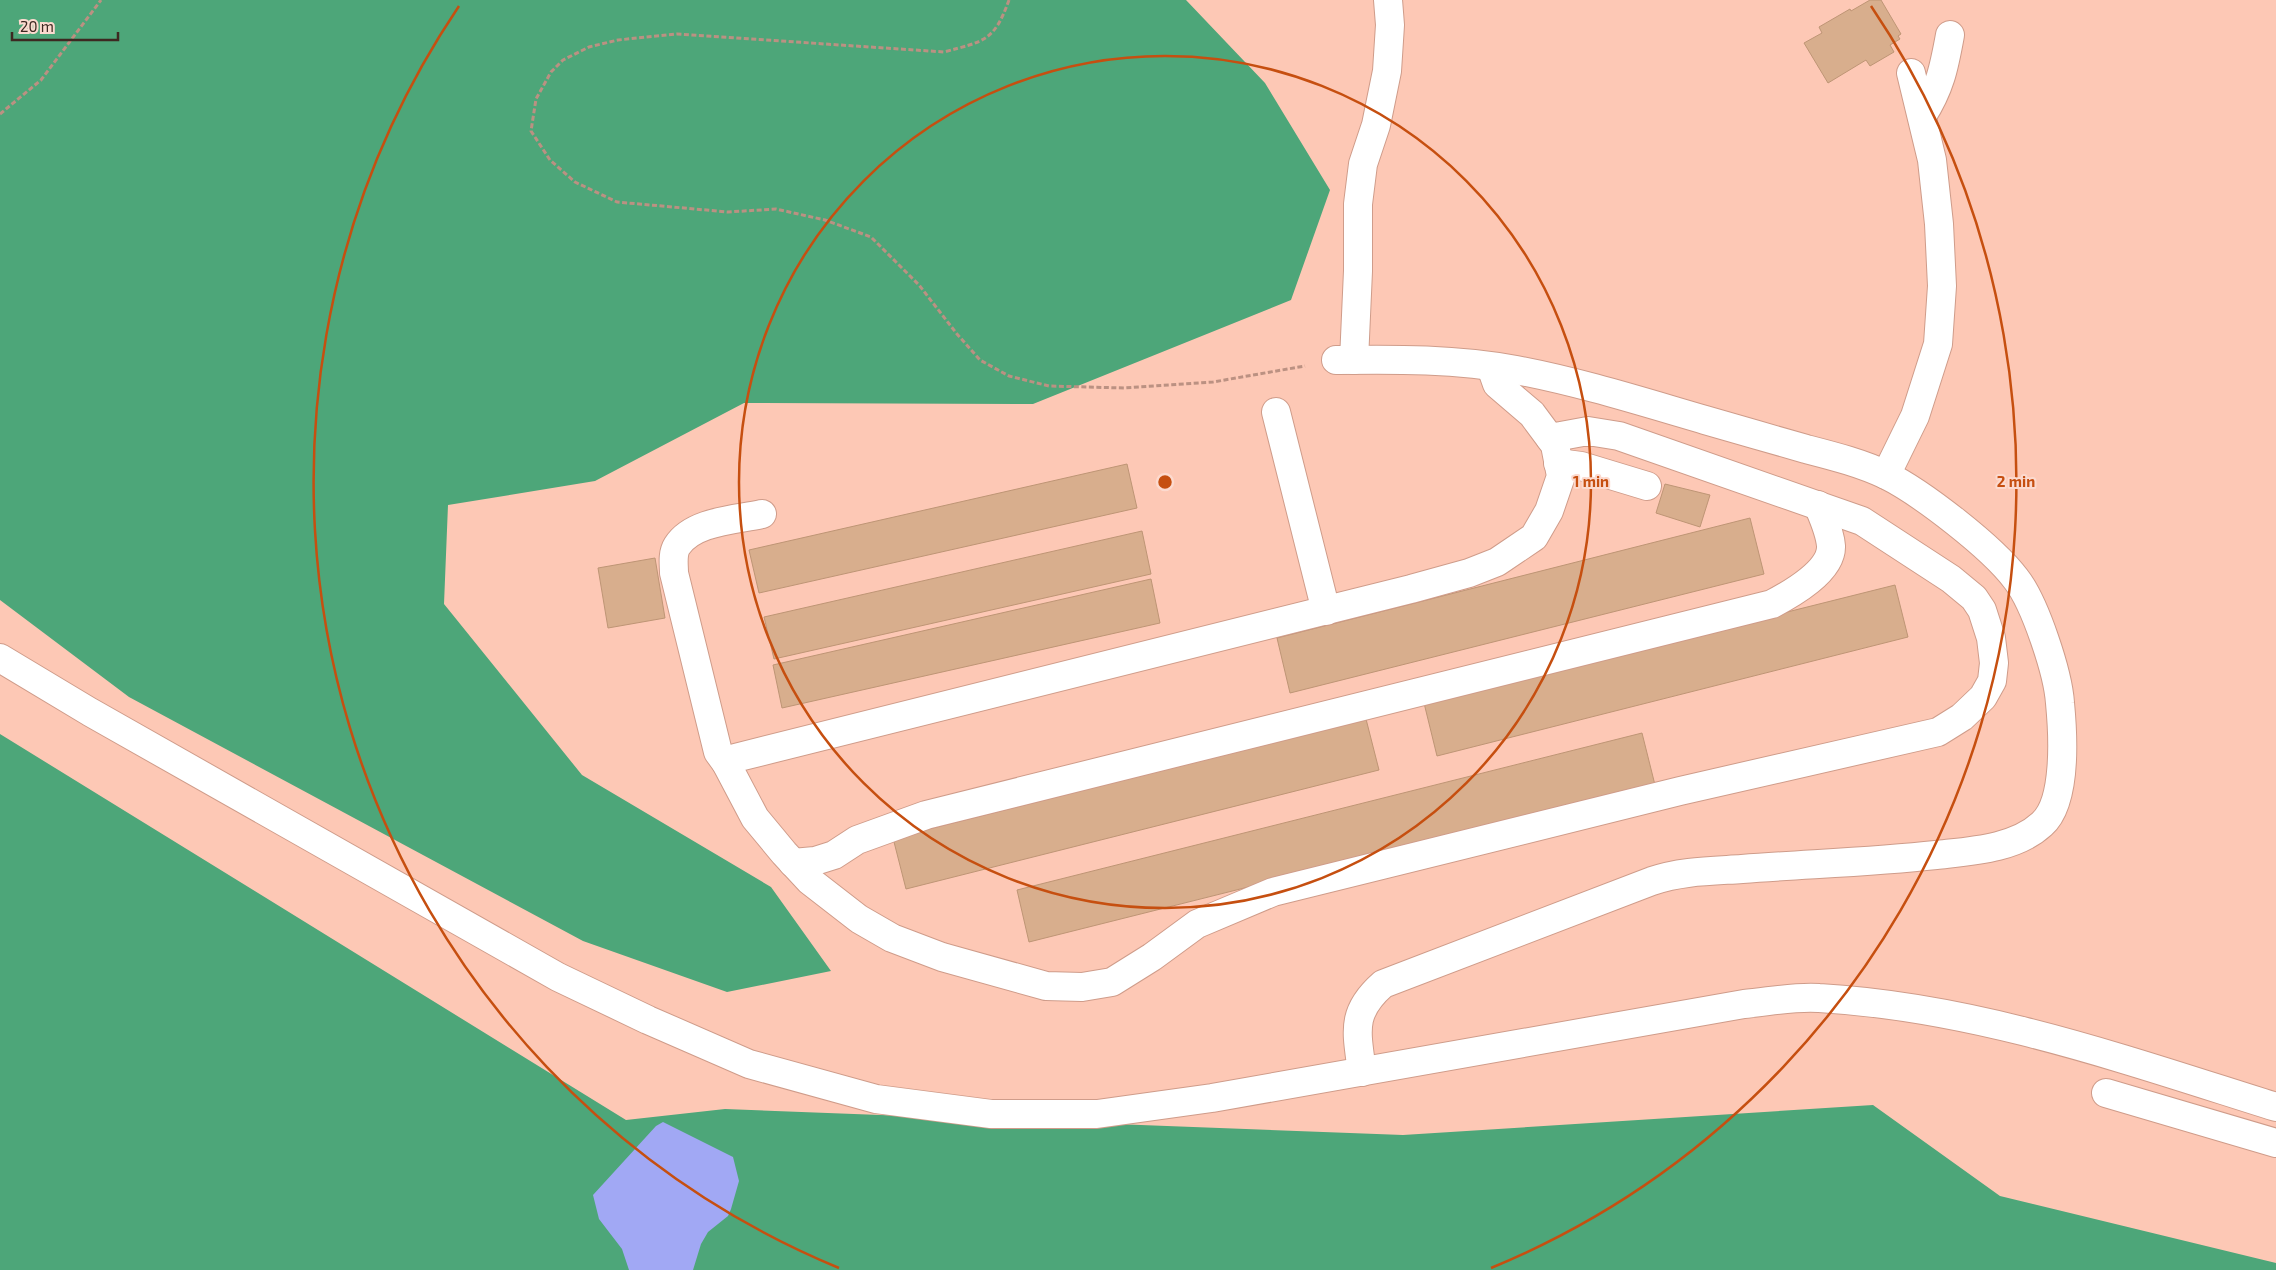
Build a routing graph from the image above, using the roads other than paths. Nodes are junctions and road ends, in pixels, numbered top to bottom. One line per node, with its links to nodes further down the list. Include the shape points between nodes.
1 (1388, 0): 5 (street, via 1387,71 1376,125 1363,164 1358,204 1358,271 1345,360 1420,359)
2 (1950, 35): 4 (street, via 1936,94)
3 (1911, 73): 4 (street)
4 (1922, 116): 8 (street, via 1932,160 1939,224 1942,286 1938,344 1915,416)
5 (1491, 367): 7 (street, via 1497,384 1532,414); 8 (street, via 1594,388 1844,459)
6 (1276, 412): 12 (street)
7 (1554, 451): 9 (street, via 1581,466); 10 (street, via 1588,431 1619,436); 12 (street, via 1560,476 1552,502 1534,537 1497,562)
8 (1886, 475): 16 (street, via 1933,505 1985,548 2017,580 2038,622 2060,692 2063,738 2058,786 2052,810 2042,824 2018,839 1979,850 1880,861 1672,874 1652,880 1383,984 1360,1010 1357,1034)
9 (1647, 486)
10 (1818, 505): 15 (street, via 1831,547 1825,564 1794,593 1772,604 926,816 857,840 834,855); 15 (street, via 1862,521 1951,580 1974,598 1982,610 1991,638 1992,681 1983,698 1938,732 1680,790 1272,892 1197,924 1112,982 1082,987 1046,986 942,957 892,938 859,919)
11 (762, 514): 14 (street, via 691,532 676,547 674,557 674,573 718,752)
12 (1326, 610): 14 (street, via 735,758)
13 (0, 658): 16 (street, via 558,978 749,1064 876,1099 991,1114 1097,1114)
14 (726, 763): 15 (street, via 755,818)
15 (793, 863)
16 (1362, 1072): 18 (street, via 1744,1004 1818,997 1984,1021 2072,1043)
17 (2106, 1093): 19 (street)
18 (2276, 1107)
19 (2276, 1143)

